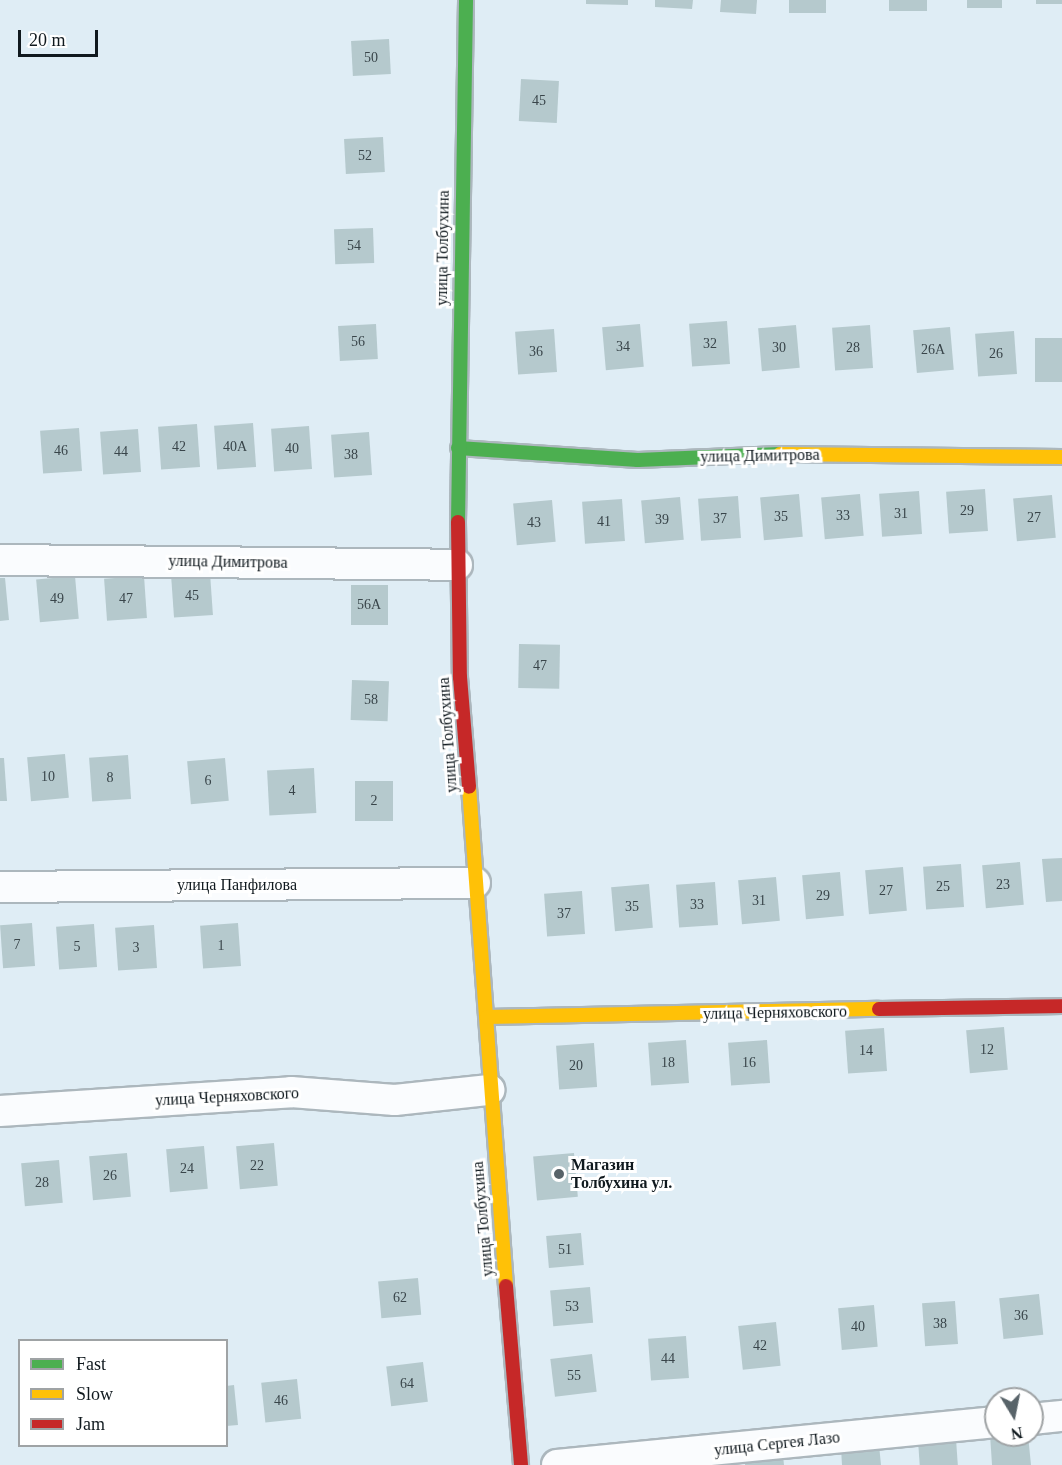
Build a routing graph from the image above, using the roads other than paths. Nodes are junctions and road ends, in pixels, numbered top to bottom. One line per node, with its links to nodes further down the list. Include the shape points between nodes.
1 (466, 0): 2 (street, улица Толбухина)
2 (458, 448): 3 (street, улица Димитрова, via 638,460 737,454); 5 (street, улица Толбухина)
3 (1062, 457)
4 (0, 560): 5 (street, улица Димитрова)
5 (456, 565): 6 (street, улица Толбухина)
6 (475, 883): 7 (street, улица Панфилова); 9 (street, улица Толбухина)
7 (0, 887)
8 (1062, 1006): 9 (street, улица Черняховского)
9 (487, 1017): 10 (street, улица Толбухина)
10 (489, 1090): 11 (street, улица Черняховского, via 395,1100 291,1092); 15 (street, улица Толбухина)
11 (0, 1111)
12 (1062, 1416): 13 (street)
13 (1044, 1418)
14 (984, 1423): 16 (street, улица Сергея Лазо)
15 (521, 1465)
16 (557, 1465)

